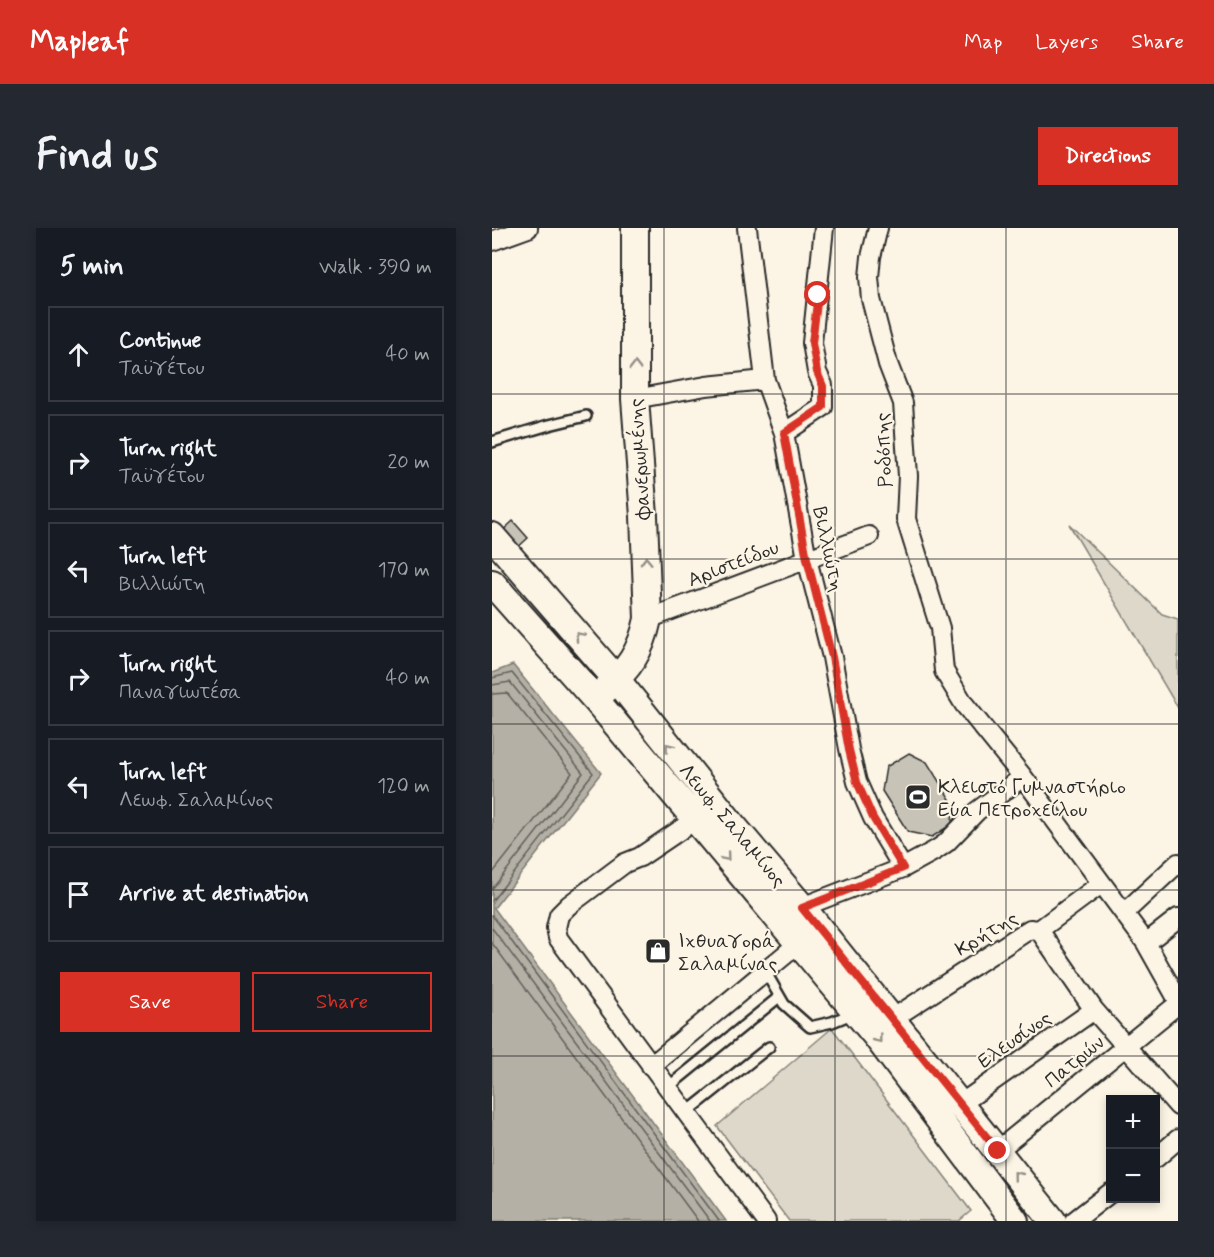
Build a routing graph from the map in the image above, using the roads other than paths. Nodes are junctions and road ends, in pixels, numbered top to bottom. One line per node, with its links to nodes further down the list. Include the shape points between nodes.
1 (528, 228): 6 (street)
2 (635, 228): 8 (main road, Φανερωμένης, one-way to 2)
3 (747, 228): 7 (street, Βιλλιώτη)
4 (824, 228): 10 (street, via 812,343 823,386 823,407)
5 (878, 228): 19 (street, Ροδόπης, via 868,277 871,299 903,403 908,476 906,519 940,628 944,671 964,704)
6 (492, 241)
7 (765, 380): 8 (street); 10 (street, Βιλλιώτη)
8 (635, 399): 16 (main road, Φανερωμένης, one-way to 8)
9 (586, 416): 11 (lane)
10 (784, 433): 14 (street, Βιλλιώτη)
11 (492, 442)
12 (492, 536): 17 (main road, Λεωφ. Σαλαμίνος, one-way to 12)
13 (869, 536): 14 (street, Αριστείδου)
14 (807, 559): 16 (street, Αριστείδου); 22 (street, Βιλλιώτη, via 857,782)
15 (492, 583): 18 (main road, Λεωφ. Σαλαμίνος)
16 (648, 619): 17 (main road, Φανερωμένης, via 637,652)
17 (617, 680): 18 (main road, Φανερωμένης); 24 (main road, Λεωφ. Σαλαμίνος, one-way to 17)
18 (595, 699): 20 (main road, Λεωφ. Σαλαμίνος)
19 (1023, 777): 22 (street, via 977,811 946,843); 23 (street)
20 (695, 820): 29 (main road, Λεωφ. Σαλαμίνος, one-way to 29); 38 (street, via 625,863 568,905 559,915 556,928 558,938)
21 (1178, 863): 25 (street)
22 (903, 868): 24 (street)
23 (1101, 884): 25 (street); 27 (street, Κρήτης)
24 (802, 908): 35 (main road, Λεωφ. Σαλαμίνος)
25 (1124, 913): 28 (street)
26 (1178, 918): 28 (street)
27 (1039, 930): 33 (street); 35 (street, Κρήτης, via 1030,929)
28 (1146, 943): 32 (street)
29 (798, 944): 30 (street); 34 (main road, Λεωφ. Σαλαμίνος)
30 (765, 971): 31 (lane); 38 (street)
31 (779, 998): 34 (lane, via 810,1027); 39 (lane)
32 (1178, 1002): 37 (street, Πατρών)
33 (1094, 1010): 37 (street); 40 (street, Ελευσίνος)
34 (856, 1012): 47 (main road, Λεωφ. Σαλαμίνος, one-way to 47)
35 (892, 1019): 40 (main road, Λεωφ. Σαλαμίνος)
36 (769, 1047): 42 (lane)
37 (1126, 1048): 41 (street); 44 (street, Πατρών)
38 (651, 1066): 39 (street)
39 (667, 1088): 42 (street)
40 (959, 1105): 44 (main road, Λεωφ. Σαλαμίνος)
41 (1178, 1106)
42 (686, 1113): 48 (street)
43 (1178, 1139): 45 (street)
44 (998, 1151): 49 (main road, Λεωφ. Σαλαμίνος, one-way to 44)
45 (1160, 1154)
46 (1106, 1196): 50 (street)
47 (1005, 1217)
48 (766, 1221)
49 (1053, 1221)
50 (1074, 1221)

